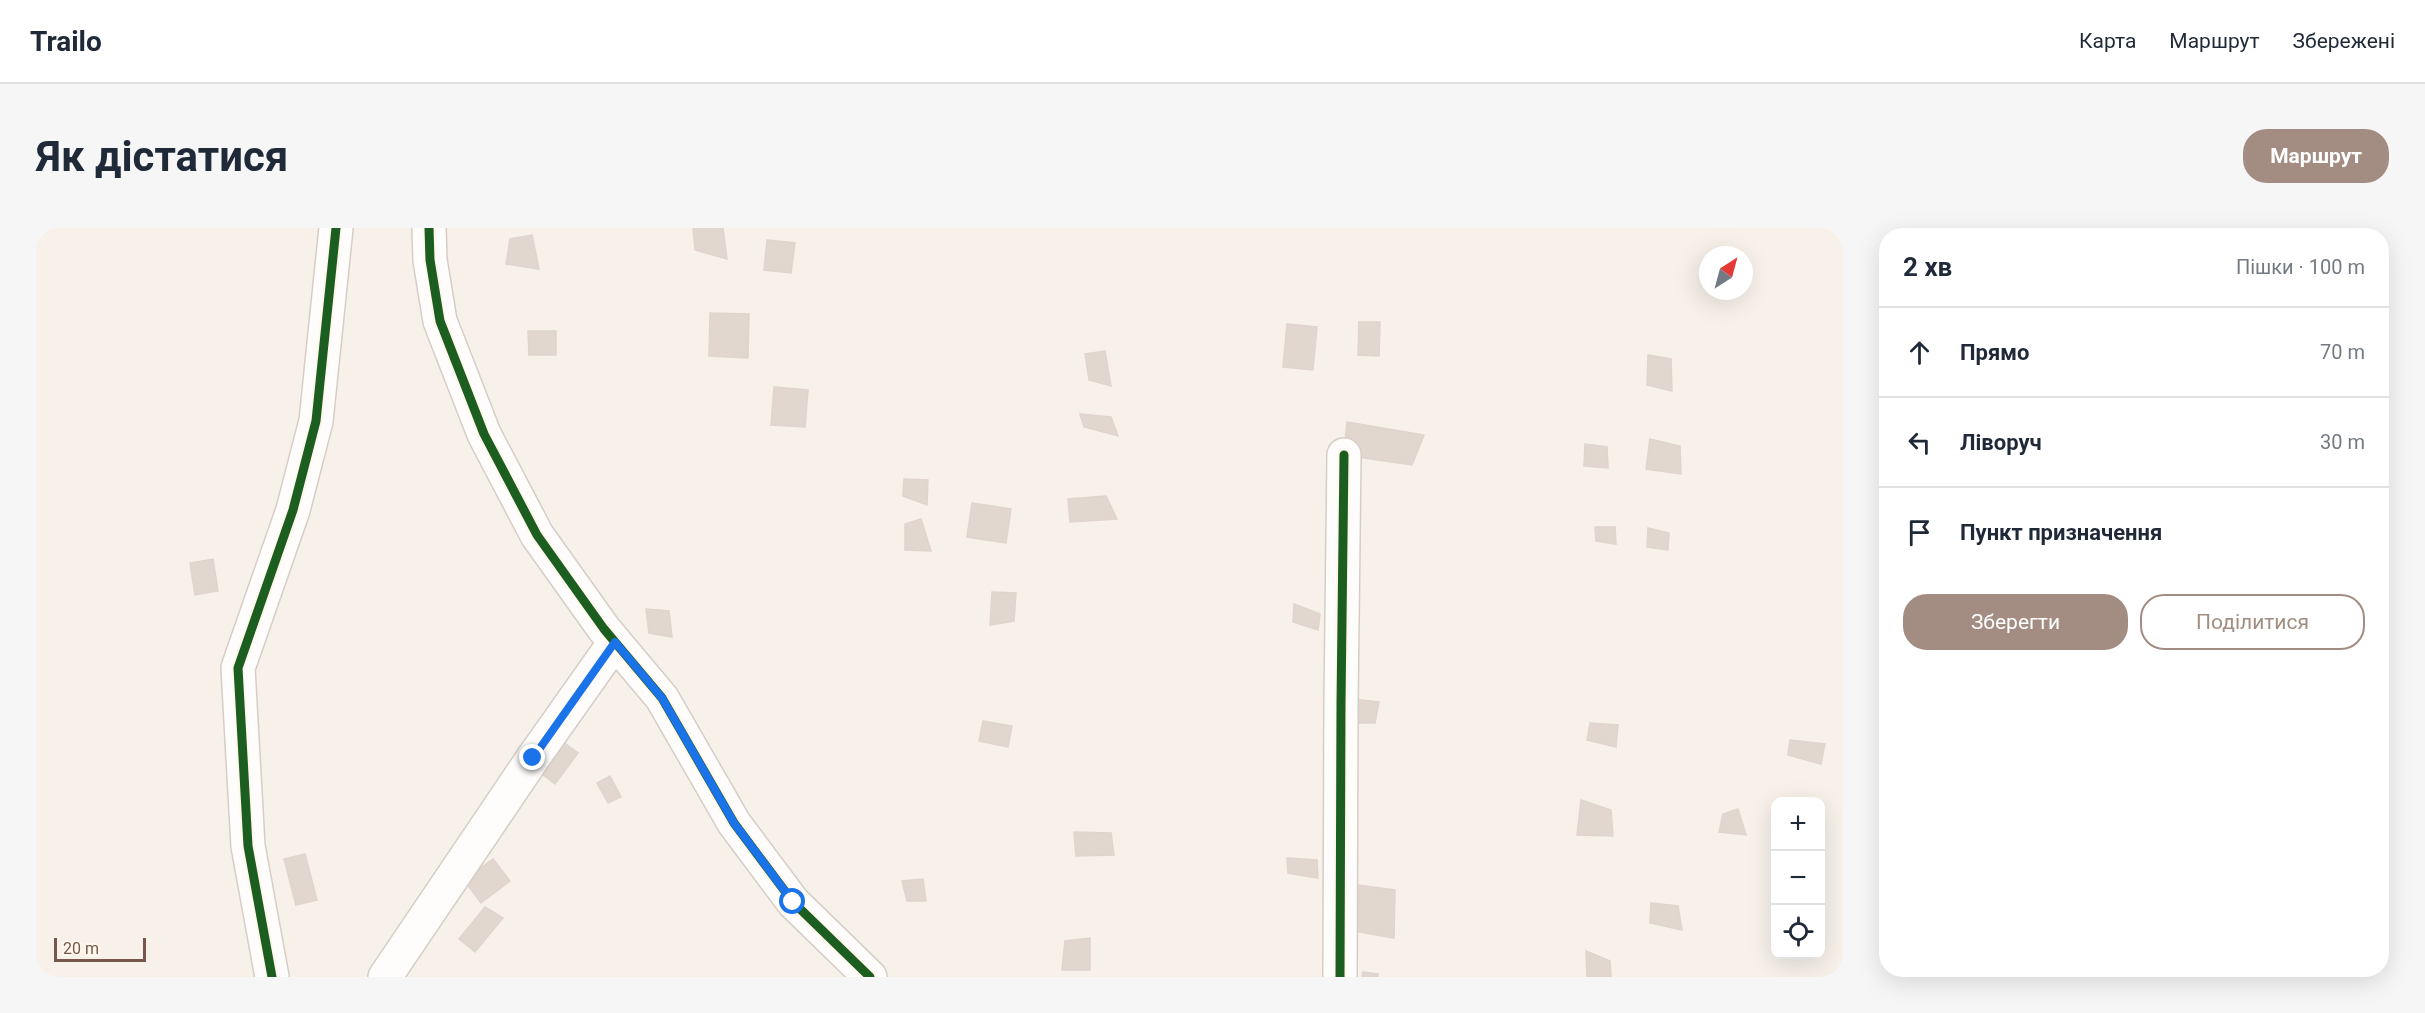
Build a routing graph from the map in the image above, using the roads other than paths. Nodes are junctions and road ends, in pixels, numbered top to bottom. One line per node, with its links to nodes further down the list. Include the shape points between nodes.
1 (336, 228): 5 (street, via 316,421 293,510 238,668 248,846)
2 (429, 228): 4 (street, via 440,321 484,434 537,535)
3 (1344, 455): 8 (street)
4 (615, 642): 6 (street); 7 (street, via 662,698 734,823 793,902)
5 (272, 977)
6 (385, 977)
7 (870, 977)
8 (1340, 977)

